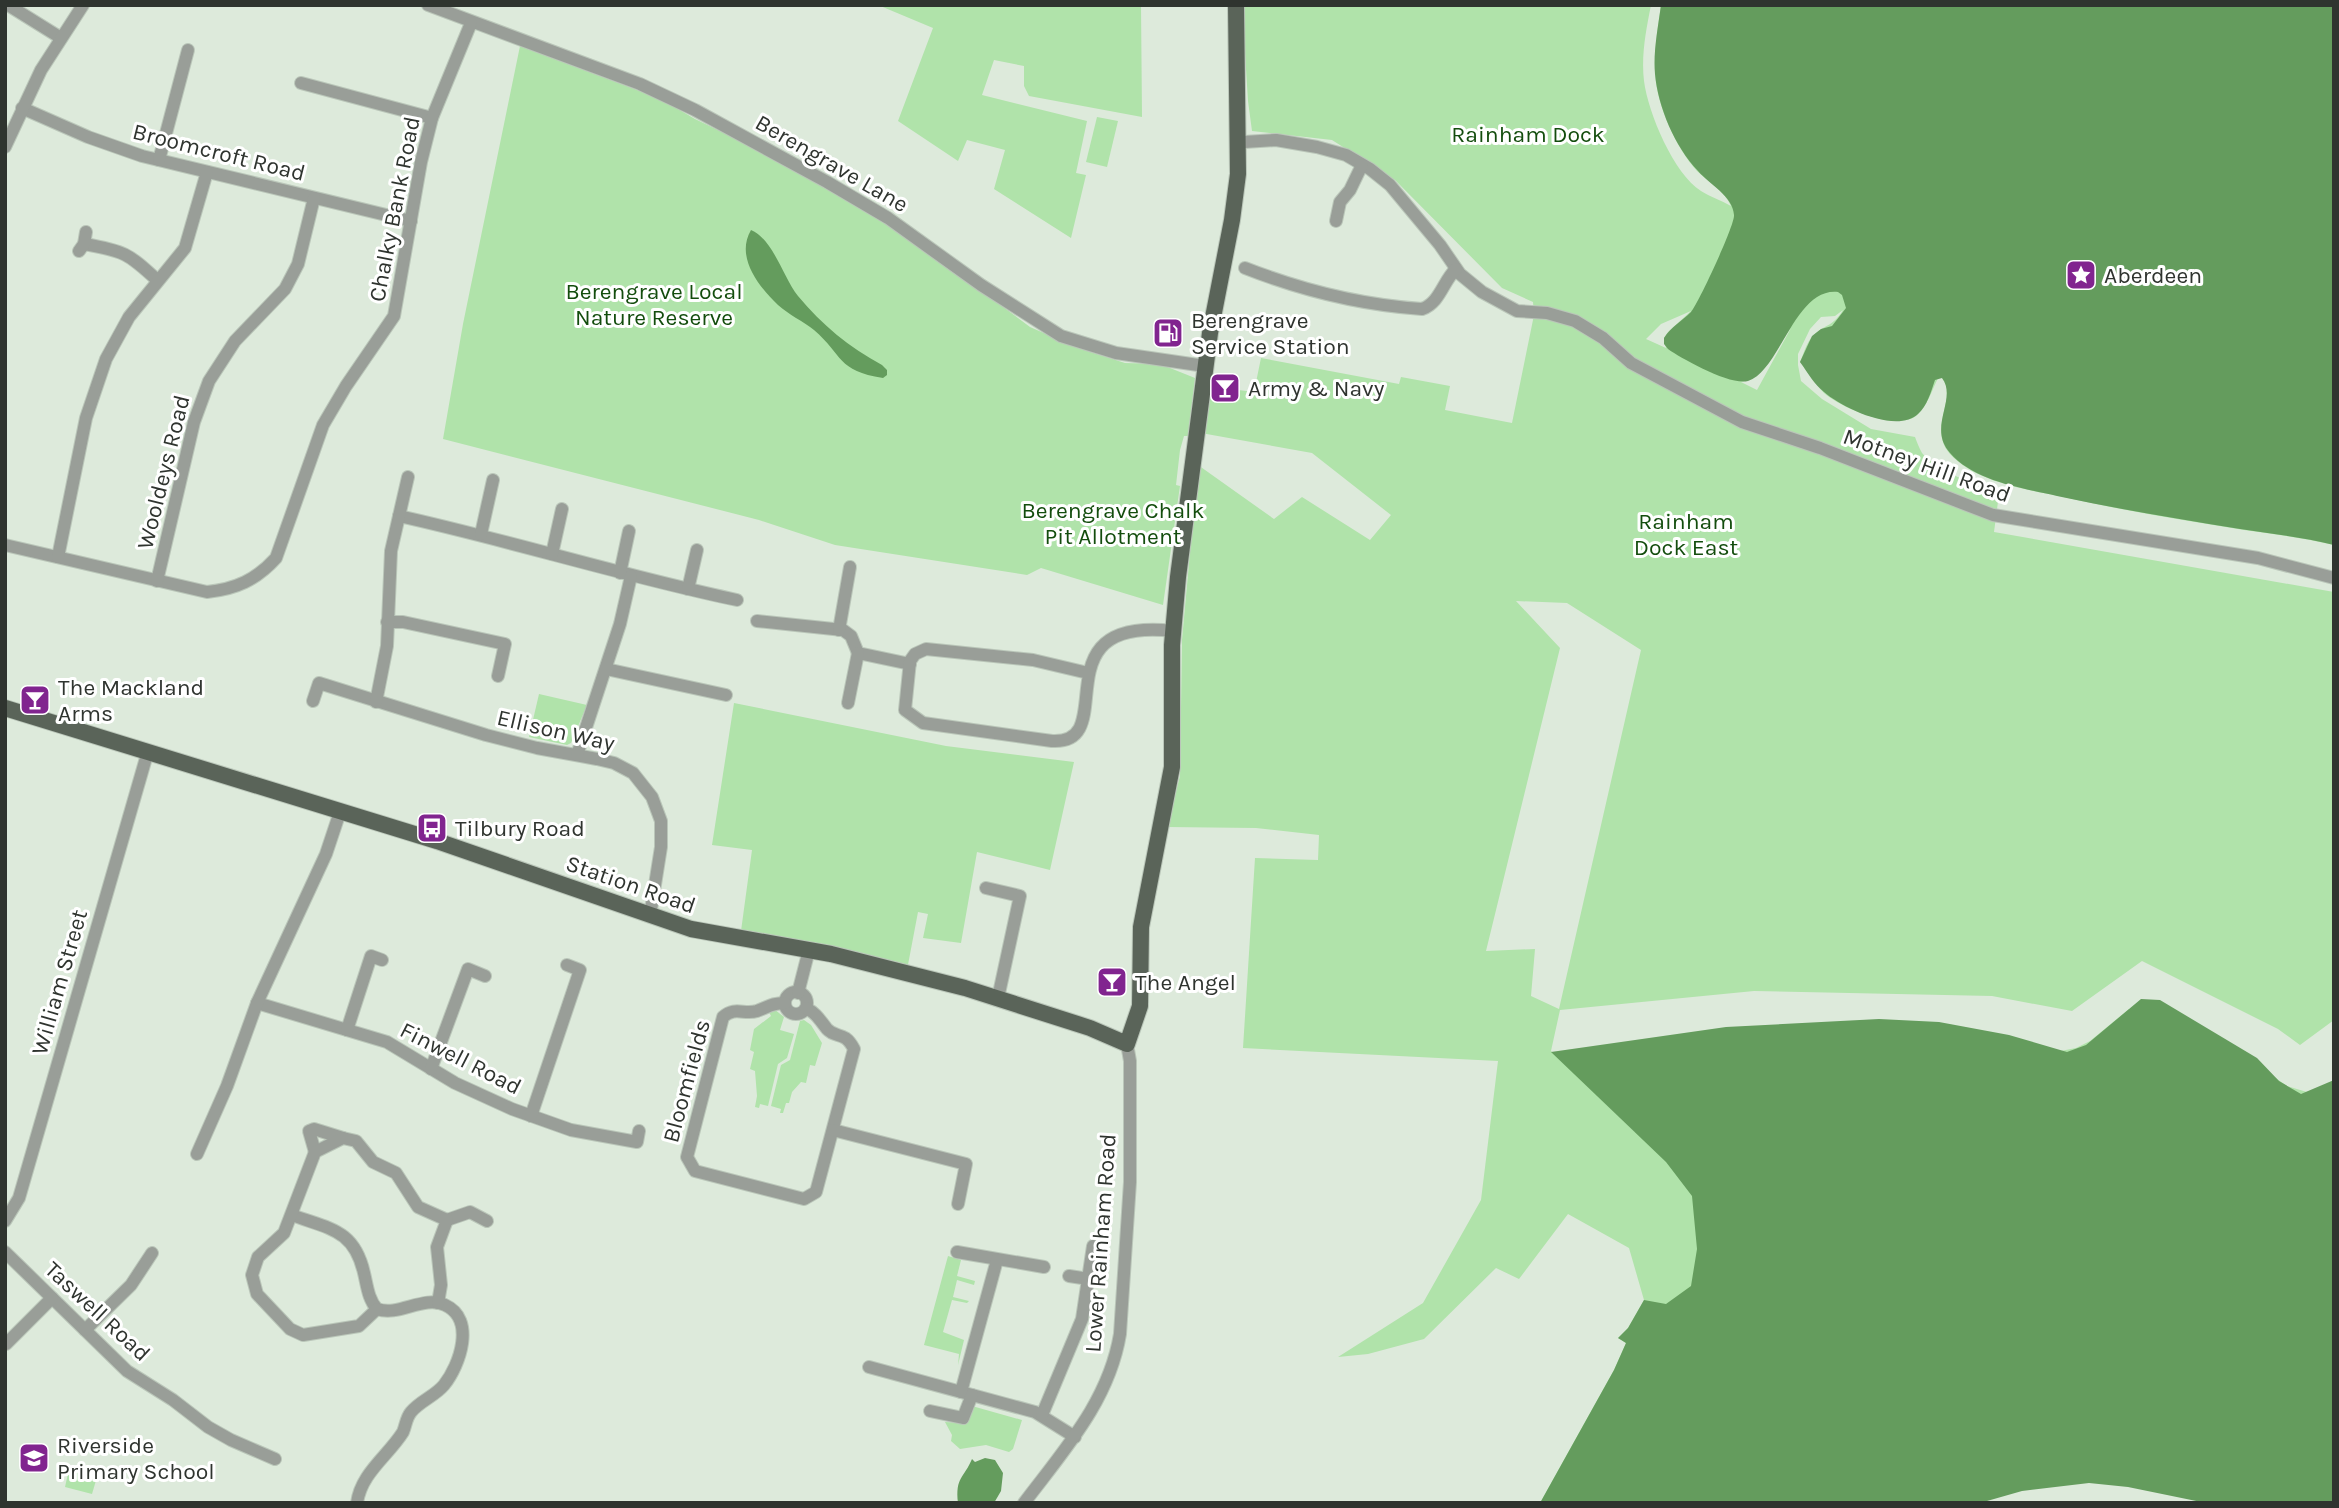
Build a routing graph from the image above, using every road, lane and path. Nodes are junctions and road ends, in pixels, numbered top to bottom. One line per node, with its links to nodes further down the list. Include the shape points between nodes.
1 (8, 5): 6 (street)
2 (83, 5): 6 (street)
3 (428, 5): 5 (street, Berengrave Lane)
4 (1236, 5): 11 (main road)
5 (471, 23): 10 (street, Chalky Bank Road); 23 (street, Berengrave Lane, via 640,84 695,110 888,218 1061,336 1116,354)
6 (61, 38): 9 (street)
7 (188, 50): 13 (street)
8 (301, 83): 10 (street)
9 (22, 108): 12 (street); 13 (street, Broomcroft Road, via 88,137)
10 (432, 118): 17 (street, Chalky Bank Road)
11 (1237, 139): 14 (street, Motney Hill Road, via 1318,146); 23 (main road, via 1232,220)
12 (5, 147)
13 (159, 160): 15 (street, Broomcroft Road)
14 (1362, 165): 18 (street, via 1340,202); 21 (street, Motney Hill Road, via 1390,186)
15 (207, 172): 16 (street, Broomcroft Road); 22 (street, via 185,248)
16 (314, 198): 17 (street, Broomcroft Road); 37 (street, Wooldeys Road, via 298,264 285,289 235,341 209,381 194,422)
17 (411, 221): 37 (street, Chalky Bank Road, via 394,316 323,425 276,558 248,582 228,590 207,592)
18 (1336, 221)
19 (83, 242): 22 (street, via 133,258)
20 (1245, 268): 21 (street, via 1329,294 1420,309 1432,304)
21 (1456, 269): 36 (street, Motney Hill Road, via 1477,289 1517,311 1575,321 1631,363 1742,422 1820,447 1993,516 2258,558)
22 (158, 280): 33 (street, via 129,317 106,359 86,418)
23 (1205, 366): 43 (main road)
24 (408, 477): 27 (street)
25 (477, 487): 29 (street, via 492,485)
26 (562, 509): 32 (street)
27 (399, 516): 29 (street); 41 (street, via 391,551)
28 (629, 531): 35 (street)
29 (481, 534): 32 (street)
30 (5, 545): 33 (street, Chalky Bank Road)
31 (697, 551): 38 (street)
32 (552, 554): 35 (street)
33 (58, 557): 37 (street, Chalky Bank Road)
34 (850, 567): 42 (street)
35 (625, 575): 38 (street); 46 (street, via 620,624)
36 (2334, 578)
37 (157, 581)
38 (688, 589): 39 (street)
39 (737, 600)
40 (757, 621): 42 (street)
41 (387, 622): 48 (street, via 505,644); 51 (street)
42 (839, 630): 44 (street, via 851,636)
43 (1173, 631): 47 (street, via 1138,629 1116,635 1100,649); 69 (main road, via 1172,767 1141,928 1140,1006)
44 (858, 653): 45 (street); 52 (street)
45 (910, 664): 47 (street, via 915,654 926,649 1033,660); 47 (street, via 905,710 923,723 1054,741 1071,739 1082,726)
46 (606, 669): 49 (street); 55 (street)
47 (1088, 673)
48 (498, 676)
49 (726, 695)
50 (313, 701): 51 (street, Ellison Way, via 319,683)
51 (376, 702): 55 (street, Ellison Way, via 486,735)
52 (848, 703)
53 (5, 708): 54 (main road, Station Road)
54 (148, 751): 56 (main road, Station Road); 80 (street, William Street, via 19,1198)
55 (577, 755): 58 (street, Ellison Way, via 633,773 657,809 662,832)
56 (340, 812): 58 (main road, Station Road); 65 (street, via 326,854)
57 (986, 888): 64 (street, via 1020,896)
58 (650, 916): 59 (main road, Station Road, via 691,929)
59 (809, 950): 63 (street); 64 (main road, Station Road)
60 (382, 960): 68 (street, via 371,956)
61 (567, 965): 71 (street, via 580,970)
62 (485, 976): 70 (street, via 468,969)
63 (799, 993): 66 (street, Bloomfields, via 789,995); 67 (street, Bloomfields)
64 (998, 998): 69 (main road, Station Road)
65 (257, 1003): 68 (street, Finwell Road); 76 (street)
66 (785, 1003): 67 (street, Bloomfields, via 793,1014); 72 (street, Bloomfields, via 754,1012 736,1009 723,1017 687,1157 690,1165 695,1171 804,1199 816,1192)
67 (806, 1007): 72 (street, Bloomfields, via 828,1031 847,1038 854,1049)
68 (347, 1030): 70 (street, Finwell Road, via 387,1042)
69 (1127, 1044): 99 (street, Lower Rainham Road, via 1131,1155 1120,1334 1107,1381)
70 (431, 1069): 71 (street, Finwell Road)
71 (531, 1116): 73 (street, Finwell Road, via 617,1140 637,1142)
72 (833, 1130): 77 (street, via 966,1164)
73 (639, 1131)
74 (343, 1139): 75 (street); 75 (street, via 309,1131); 79 (street, via 356,1141 373,1162 396,1173 418,1208)
75 (315, 1152): 78 (street)
76 (197, 1154)
77 (958, 1204)
78 (292, 1216): 92 (street, via 340,1233 353,1243); 92 (street, via 284,1233 258,1257 254,1268 255,1290 265,1304 290,1329 303,1335 359,1326)
79 (447, 1220): 81 (street, via 470,1212); 91 (street, via 437,1247)
80 (5, 1221)
81 (487, 1222)
82 (1093, 1246): 89 (street)
83 (5, 1252): 90 (street, Taswell Road)
84 (957, 1252): 86 (street)
85 (152, 1253): 93 (street, via 137,1279)
86 (997, 1260): 87 (street); 96 (street)
87 (1044, 1268)
88 (1069, 1276): 89 (street)
89 (1089, 1279): 98 (street, via 1080,1326)
90 (52, 1298): 93 (street, Taswell Road); 94 (street)
91 (438, 1303): 92 (street, via 390,1312); 101 (street, via 454,1311 463,1331 452,1369 440,1389 410,1413 402,1433 362,1484)
92 (377, 1309)
93 (85, 1330): 100 (street, Taswell Road, via 127,1371 199,1421)
94 (6, 1344)
95 (869, 1367): 96 (street)
96 (966, 1393): 97 (street, via 963,1418); 98 (street)
97 (930, 1411)
98 (1042, 1415): 99 (street)
99 (1075, 1437): 102 (street, Lower Rainham Road)
100 (275, 1459)
101 (357, 1503)
102 (1024, 1503)

